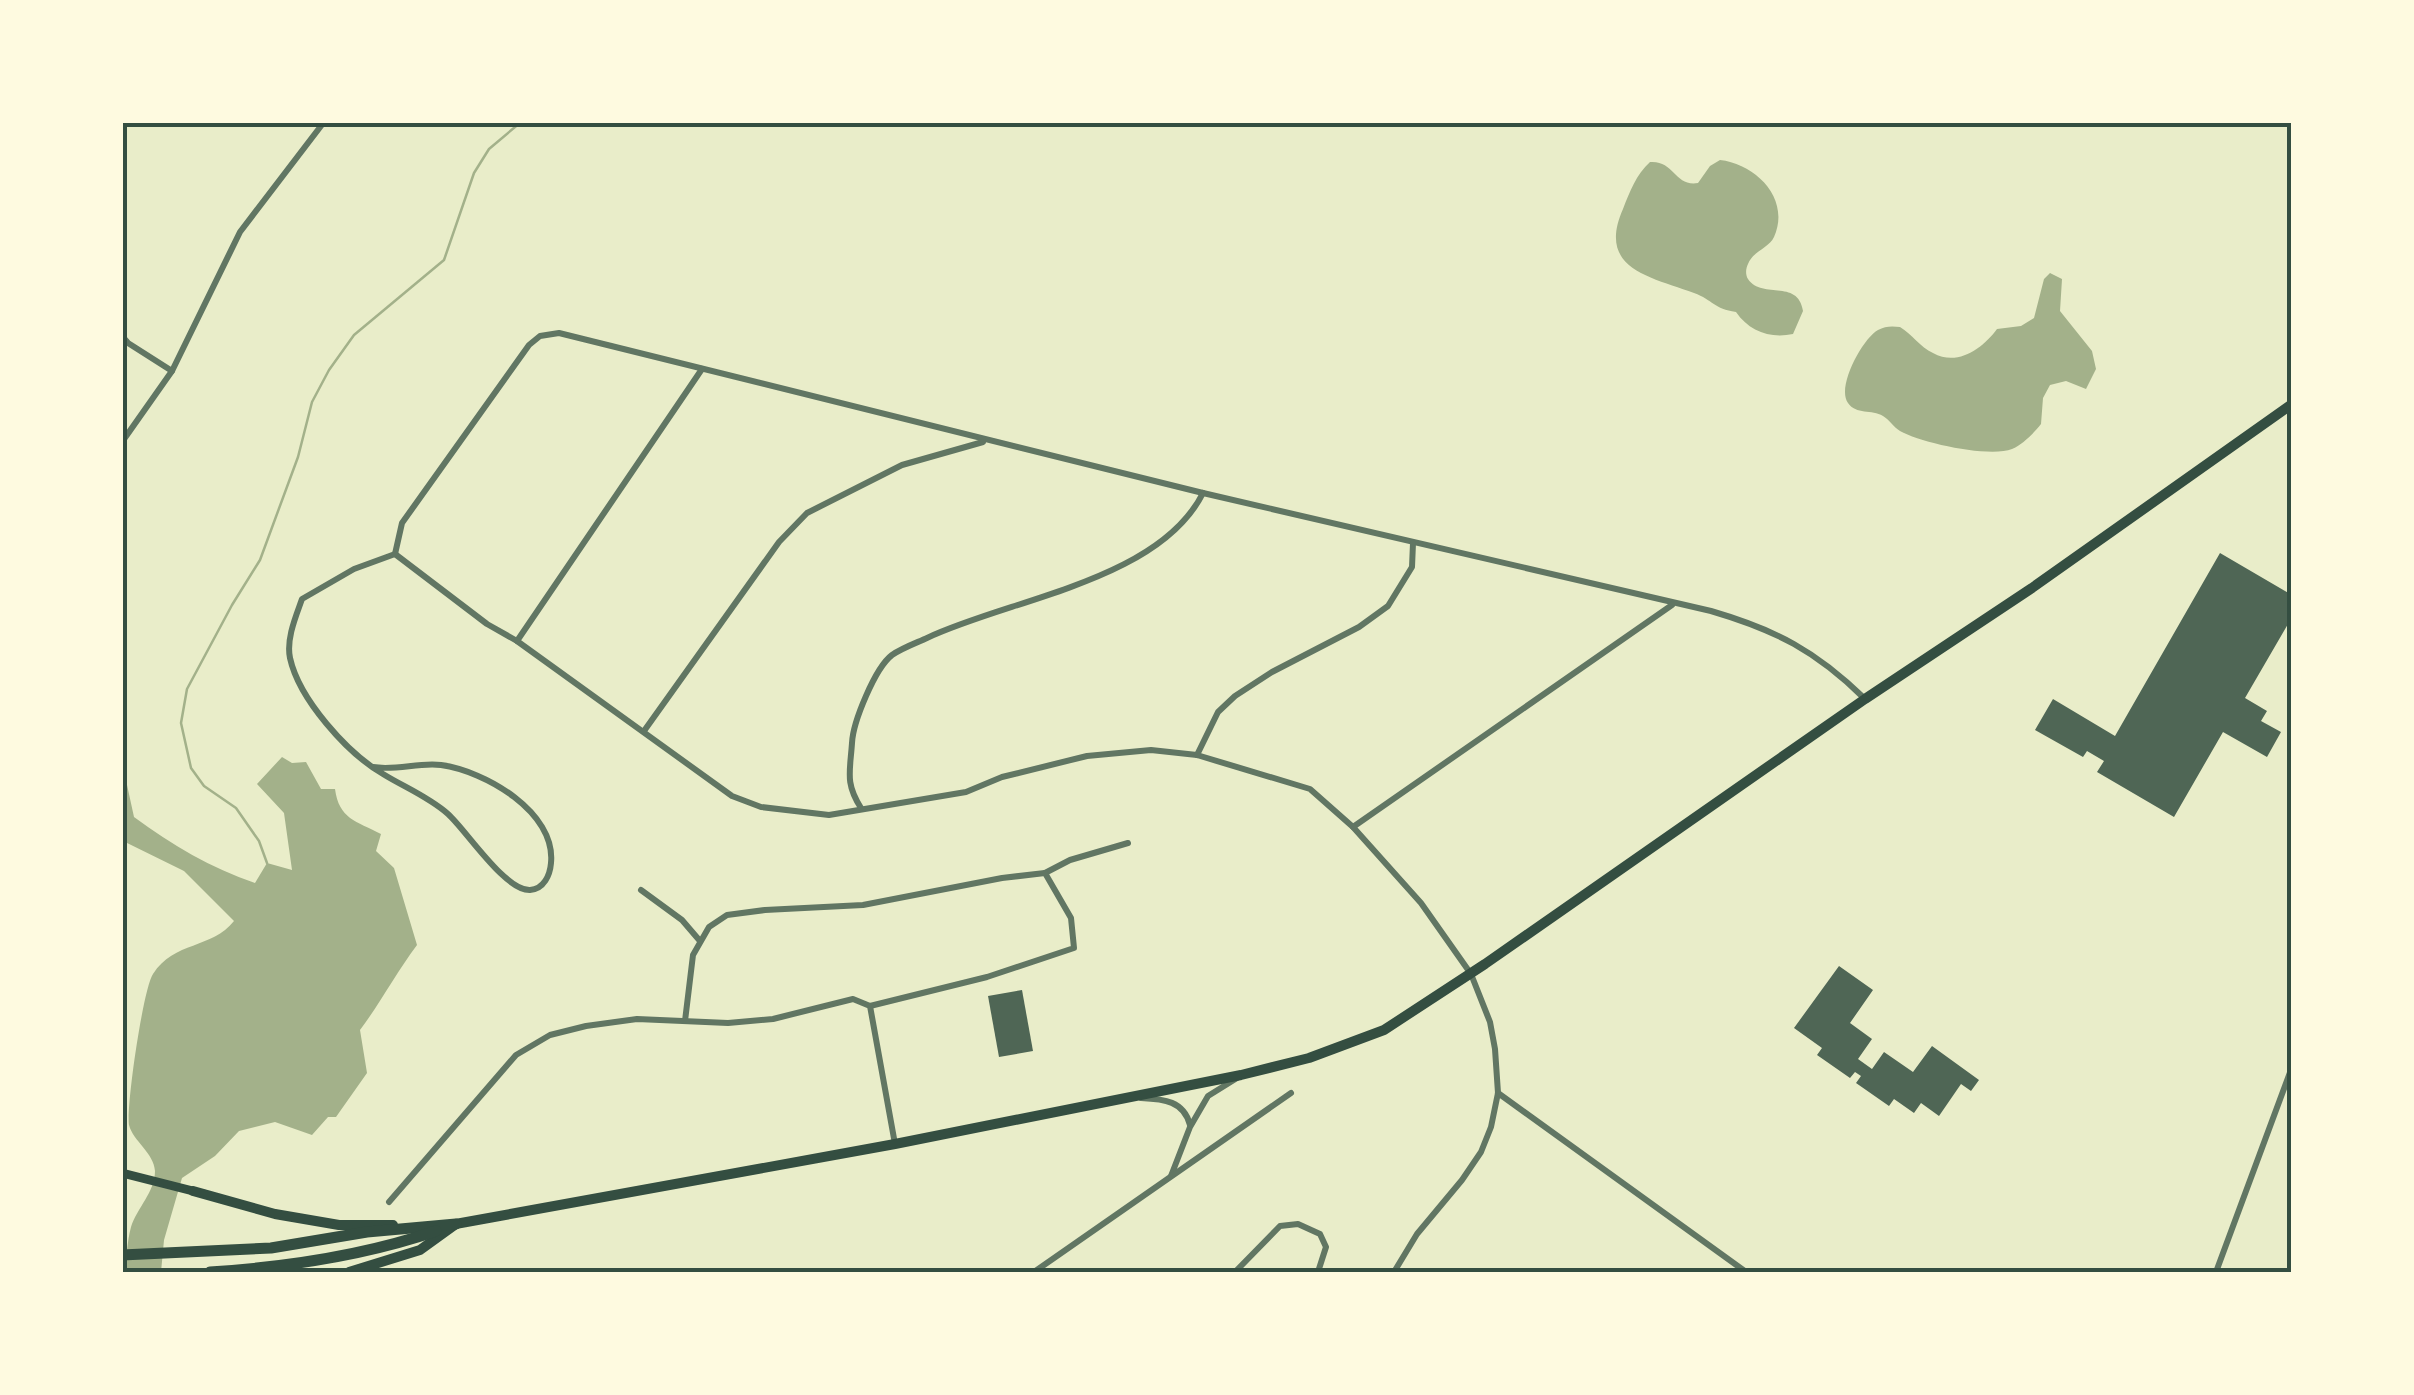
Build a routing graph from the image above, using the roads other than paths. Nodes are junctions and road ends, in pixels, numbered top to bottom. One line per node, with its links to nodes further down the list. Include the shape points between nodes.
1 (324, 122): 4 (street, via 240,232)
2 (122, 336): 4 (street)
3 (702, 369): 6 (street); 10 (street, via 559,333 540,336 402,524); 12 (street)
4 (172, 371): 7 (street)
5 (2292, 404): 13 (main road)
6 (988, 440): 8 (street); 14 (street, via 902,465 807,513 779,542)
7 (122, 442)
8 (1203, 493): 9 (street); 17 (street, via 1194,510 1153,546 1087,584 962,622 890,656 852,734 849,790)
9 (1413, 544): 11 (street); 15 (street, via 1412,567 1388,606 1235,696 1218,712)
10 (396, 554): 12 (street); 16 (street, via 302,599 289,655 324,722)
11 (1673, 604): 13 (street, via 1786,637); 18 (street)
12 (517, 640): 14 (street)
13 (1865, 699): 23 (main road)
14 (644, 731): 17 (street, via 746,802 829,815)
15 (1197, 755): 17 (street, via 1151,750 1088,756 1002,776 966,792); 18 (street, via 1310,789)
16 (373, 768): 16 (street, via 447,812 520,888 543,885 552,852 523,802 448,766)
17 (861, 808)
18 (1353, 827): 23 (street)
19 (1128, 843): 20 (street)
20 (1045, 873): 22 (street, via 863,905 727,915); 24 (street, via 1071,918 1074,948 987,978)
21 (642, 890): 22 (street)
22 (700, 940): 25 (street)
23 (1471, 974): 27 (main road, via 1384,1030); 29 (street, via 1490,1022)
24 (870, 1006): 25 (street, via 853,998 773,1019); 32 (street)
25 (685, 1021): 36 (street, via 638,1019 550,1034 516,1055)
26 (2292, 1068): 46 (street)
27 (1241, 1075): 30 (main road); 31 (street, via 1208,1096)
28 (1292, 1093): 34 (street)
29 (1498, 1093): 44 (street, via 1480,1152); 45 (street)
30 (1122, 1098): 31 (street, via 1175,1103); 32 (main road)
31 (1190, 1126): 34 (street)
32 (895, 1144): 37 (main road)
33 (122, 1173): 35 (main road)
34 (1170, 1177): 41 (street)
35 (193, 1192): 37 (main road, via 339,1226)
36 (389, 1202)
37 (456, 1224): 38 (highway, via 271,1248); 39 (highway, via 388,1248); 40 (main road, via 420,1250)
38 (122, 1255)
39 (210, 1272)
40 (350, 1272)
41 (1034, 1272)
42 (1235, 1272): 43 (street, via 1280,1226 1298,1224 1320,1234 1326,1247)
43 (1318, 1272)
44 (1394, 1272)
45 (1746, 1272)
46 (2216, 1272)

